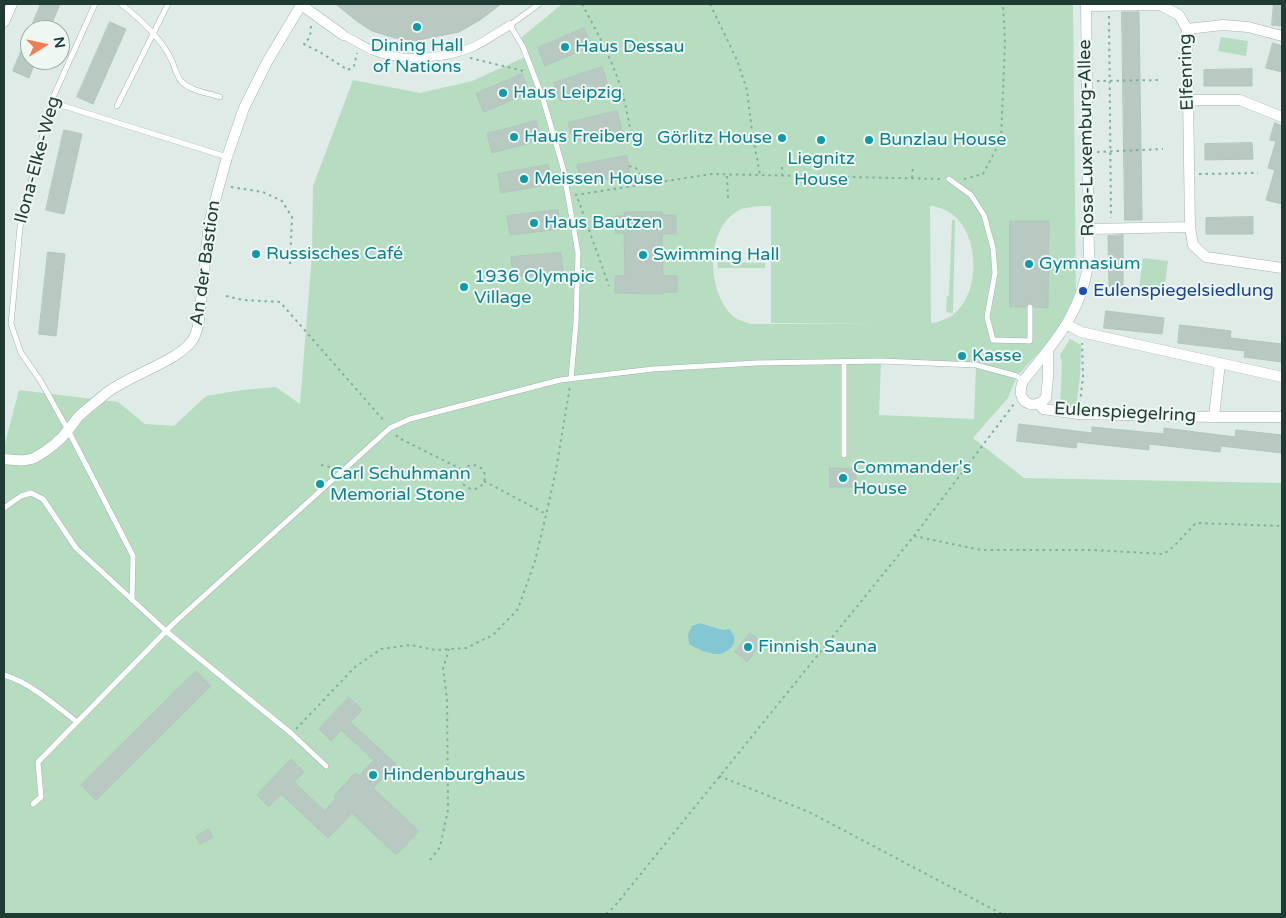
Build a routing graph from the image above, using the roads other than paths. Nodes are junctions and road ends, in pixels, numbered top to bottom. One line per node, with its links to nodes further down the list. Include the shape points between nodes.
1 (12, 4): 8 (street)
2 (95, 4): 15 (lane, Ilona-Elke-Weg)
3 (121, 4): 13 (lane, via 140,19 170,56 180,81)
4 (168, 4): 16 (lane)
5 (300, 4): 11 (street); 18 (street, An der Bastion, via 244,108)
6 (539, 4): 9 (lane)
7 (1086, 5): 10 (street, Elfenring, via 1160,6 1179,15); 21 (street, Rosa-Luxemburg-Allee)
8 (4, 22)
9 (510, 25): 11 (street, via 474,47 423,58 390,56); 29 (lane, via 523,47 544,99 563,168 578,253)
10 (1187, 29): 12 (street, via 1223,25 1248,27); 14 (street, Elfenring)
11 (343, 35)
12 (1282, 36)
13 (220, 97)
14 (1188, 100): 17 (street, via 1240,100); 20 (street, Elfenring)
15 (51, 102): 18 (lane); 34 (lane, Ilona-Elke-Weg, via 20,227 11,324 21,353)
16 (117, 106)
17 (1282, 117)
18 (227, 157): 34 (street, An der Bastion, via 208,223 198,326 192,342 170,358 107,392)
19 (949, 179): 23 (lane, via 971,195 984,215 993,248 994,273 987,317 993,340 1030,341)
20 (1190, 227): 21 (street); 22 (street, Elfenring, via 1193,245 1206,257)
21 (1088, 229): 24 (street, Rosa-Luxemburg-Allee, via 1087,277)
22 (1282, 268)
23 (1030, 307)
24 (1068, 324): 25 (street, Rosa-Luxemburg-Allee); 27 (street, via 1081,332)
25 (1048, 351): 30 (street, Rosa-Luxemburg-Allee); 31 (street, via 1048,390 1046,398)
26 (844, 362): 29 (lane, via 663,368); 30 (lane, via 976,365); 35 (lane)
27 (1220, 363): 28 (street); 33 (street, Eulenspiegelring)
28 (1282, 377)
29 (571, 379): 39 (lane, via 390,428)
30 (1023, 380): 31 (street, via 1019,389 1023,401)
31 (1039, 404): 33 (street, Eulenspiegelring, via 1043,409 1078,414)
32 (1282, 416): 33 (street, Eulenspiegelring)
33 (1214, 417)
34 (68, 430): 36 (street, An der Bastion, via 32,459); 38 (lane, via 133,556)
35 (844, 455)
36 (4, 459)
37 (4, 508): 38 (lane, via 21,496 32,493 43,499 76,548)
38 (132, 600): 39 (lane)
39 (166, 632): 41 (lane); 42 (lane, via 292,734)
40 (4, 675): 41 (lane, via 48,700)
41 (77, 722): 43 (lane, via 38,762 40,797)
42 (326, 766)
43 (33, 804)

